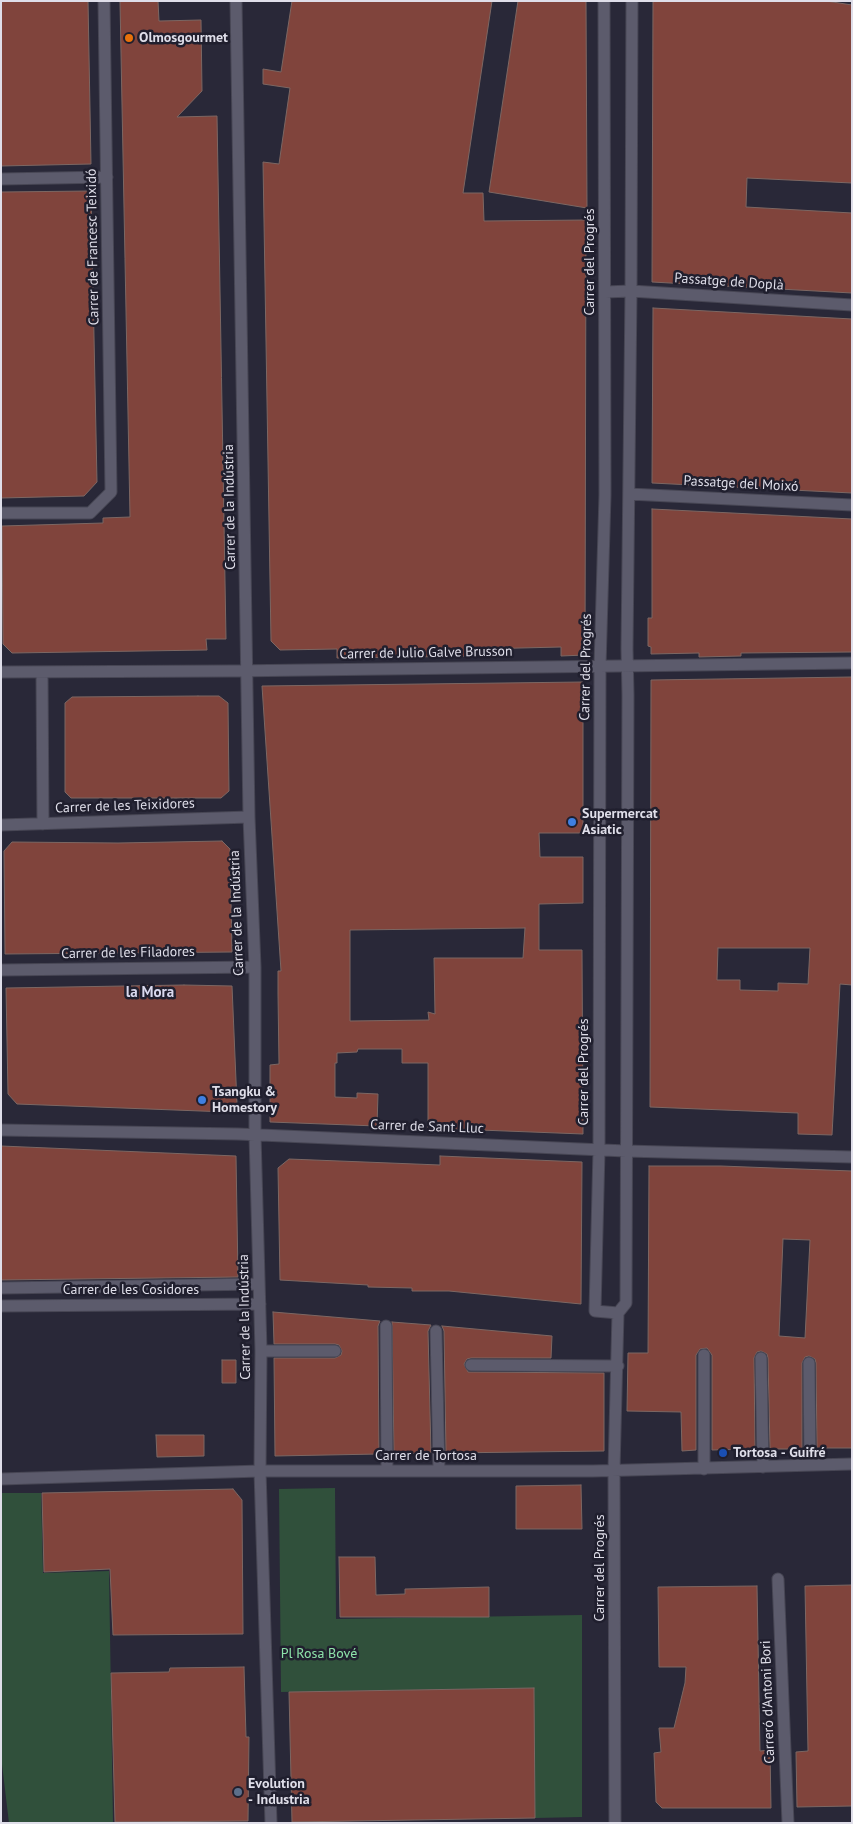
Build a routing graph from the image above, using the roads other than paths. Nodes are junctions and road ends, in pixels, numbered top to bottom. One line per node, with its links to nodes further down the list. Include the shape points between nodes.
1 (104, 1): 5 (street, Carrer de Francesc Teixidó)
2 (236, 1): 16 (street, Carrer de la Indústria)
3 (604, 1): 8 (street, Carrer del Progrés)
4 (632, 1): 7 (street, Carrer del Progrés)
5 (107, 177): 6 (street); 12 (street, Carrer de Francesc Teixidó, via 111,492 90,513)
6 (1, 179)
7 (631, 291): 8 (street, Passatge de Doplà); 9 (street, Passatge de Doplà); 10 (street, Carrer del Progrés)
8 (605, 292): 15 (street, Carrer del Progrés, via 606,496)
9 (852, 305)
10 (629, 494): 11 (street, Passatge del Moixó); 14 (street, Carrer del Progrés)
11 (852, 505)
12 (1, 513)
13 (852, 662): 14 (street, Carrer de Julio Galve Brusson)
14 (628, 664): 15 (street, Carrer de Julio Galve Brusson); 27 (street, Carrer del Progrés)
15 (600, 666): 16 (street, Carrer de Julio Galve Brusson); 26 (street, Carrer del Progrés)
16 (247, 671): 18 (street, Carrer de Julio Galve Brusson); 19 (street, Carrer de la Indústria)
17 (1, 672): 18 (street, Carrer de Julio Galve Brusson)
18 (42, 672): 20 (street)
19 (249, 817): 20 (street, Carrer de les Teixidores); 22 (street, Carrer de la Indústria)
20 (43, 824): 21 (street, Carrer de les Teixidores)
21 (1, 825)
22 (255, 967): 23 (street, Carrer de les Filadores); 25 (street, Carrer de la Indústria)
23 (1, 970)
24 (1, 1130): 25 (street, Carrer de Sant Lluc)
25 (255, 1135): 26 (street, Carrer de Sant Lluc); 29 (street, Carrer de la Indústria)
26 (598, 1150): 27 (street, Carrer de Sant Lluc); 33 (street, Carrer del Progrés, via 595,1311)
27 (626, 1151): 28 (street, Carrer de Sant Lluc); 33 (street, Carrer del Progrés, via 626,1303)
28 (852, 1157)
29 (259, 1284): 30 (street, Carrer de les Cosidores); 31 (street, Carrer de la Indústria)
30 (1, 1288)
31 (260, 1304): 32 (street, Carrer de les Cosidores); 36 (street, Carrer de la Indústria)
32 (1, 1306)
33 (618, 1313): 42 (street, Carrer del Progrés)
34 (386, 1326): 50 (street)
35 (436, 1331): 47 (street)
36 (261, 1351): 37 (street); 49 (street, Carrer de la Indústria)
37 (335, 1351)
38 (704, 1355): 46 (street)
39 (761, 1358): 45 (street)
40 (809, 1362): 44 (street)
41 (471, 1365): 42 (street)
42 (618, 1366): 48 (street, Carrer del Progrés)
43 (852, 1464): 44 (street, Carrer de Tortosa)
44 (810, 1465): 45 (street, Carrer de Tortosa)
45 (763, 1467): 46 (street, Carrer de Tortosa)
46 (704, 1468): 48 (street, Carrer de Tortosa)
47 (439, 1470): 48 (street, Carrer de Tortosa); 50 (street, Carrer de Tortosa)
48 (614, 1470): 54 (street, Carrer del Progrés)
49 (260, 1471): 50 (street, Carrer de Tortosa); 51 (street, Carrer de Tortosa); 53 (street, Carrer de la Indústria)
50 (387, 1471)
51 (1, 1479)
52 (778, 1579): 55 (street, Carreró d'Antoni Bori)
53 (271, 1823)
54 (615, 1823)
55 (788, 1823)

